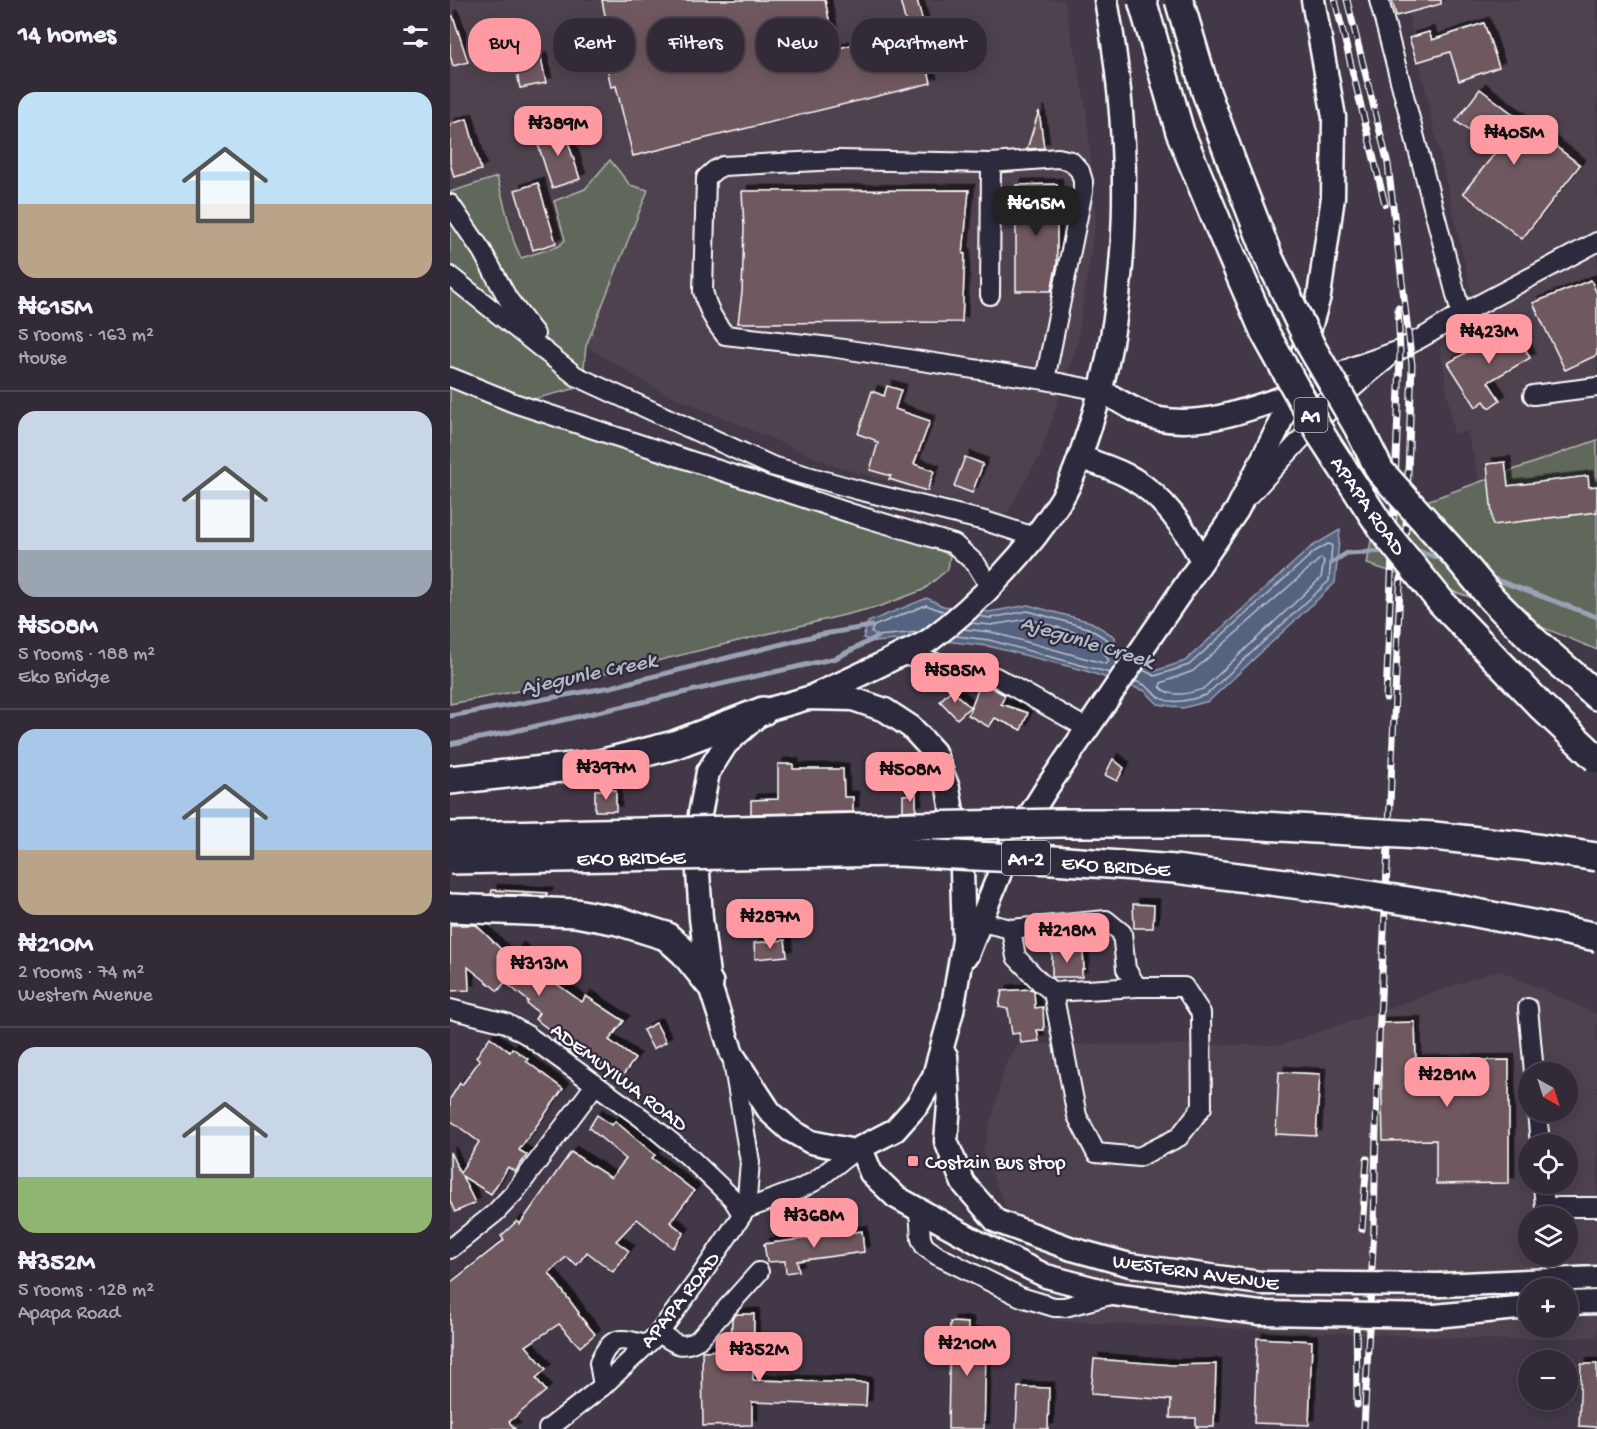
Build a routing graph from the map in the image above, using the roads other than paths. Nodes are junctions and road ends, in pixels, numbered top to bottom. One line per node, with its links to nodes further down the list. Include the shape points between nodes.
1 (1106, 0): 18 (main road, via 1119,94 1124,200 1118,296)
2 (1142, 0): 34 (highway, APAPA ROAD / A1, bridge, via 1180,132 1218,224 1265,333 1323,438 1383,530 1442,603)
3 (1179, 0): 30 (highway, APAPA ROAD / A1, bridge, via 1206,92 1269,258 1312,348 1380,471 1493,600)
4 (1313, 0): 19 (main road, via 1334,117 1333,197 1319,296)
5 (1379, 0): 11 (street)
6 (991, 163): 10 (street); 15 (street, via 1071,160 1083,181); 15 (street, via 838,160 723,166 706,178 705,300 724,335)
7 (450, 204): 13 (street, via 508,299)
8 (1597, 242): 11 (street)
9 (450, 276): 13 (street)
10 (990, 295)
11 (1461, 314): 12 (street)
12 (1400, 350): 19 (street); 24 (street, via 1347,392)
13 (553, 357): 23 (street, via 576,376 772,466)
14 (450, 377): 21 (street)
15 (1045, 380): 18 (street)
16 (450, 386): 21 (street)
17 (1597, 387): 20 (street)
18 (1101, 391): 19 (main road, via 1158,419 1188,421 1217,418); 22 (main road)
19 (1291, 395): 24 (main road)
20 (1533, 395)
21 (514, 403): 25 (street)
22 (1080, 457): 26 (main road, via 1063,496); 27 (main road, via 1132,478 1157,497 1182,525)
23 (858, 490): 25 (street); 26 (street, via 985,520)
24 (1237, 510): 27 (main road)
25 (850, 513): 28 (street, via 954,544 976,564)
26 (1034, 537): 28 (main road)
27 (1202, 561): 33 (main road)
28 (990, 587): 29 (main road, via 928,641)
29 (902, 654): 31 (main road); 33 (street, via 996,677)
30 (1597, 696)
31 (808, 698): 32 (main road); 43 (main road, via 853,699 885,710 911,727 934,752 948,788 962,870 964,940)
32 (763, 711): 35 (highway, via 674,745 599,764); 44 (main road, via 726,744 708,772 697,857)
33 (1088, 729): 40 (main road, via 1011,845)
34 (1597, 759)
35 (450, 780)
36 (450, 836): 37 (highway, EKO BRIDGE / A1-2, bridge, via 1060,822 1211,823 1434,836)
37 (1597, 857)
38 (450, 860): 42 (highway, EKO BRIDGE / A1-2, bridge, via 897,852 1053,860 1175,869 1332,889)
39 (450, 908): 44 (highway, via 576,913 618,921 666,936)
40 (981, 922): 41 (street); 43 (main road)
41 (1011, 929): 45 (street, via 1106,920 1122,933 1126,969); 46 (street, via 1016,957)
42 (1597, 937)
43 (956, 981): 49 (main road)
44 (709, 983): 50 (main road)
45 (1137, 987): 46 (street); 46 (street, via 1184,987 1201,1013 1202,1095 1202,1107 1179,1137 1139,1157 1096,1153 1077,1116)
46 (1053, 992)
47 (1528, 1008): 51 (street)
48 (450, 1009): 52 (street, ADEMUYIWA ROAD, via 506,1023)
49 (945, 1041): 53 (main road, via 934,1076 918,1104 895,1130); 60 (main road, WESTERN AVENUE, bridge, via 949,1105 946,1140 963,1184 996,1221 1072,1249 1130,1265 1261,1283 1441,1285)
50 (732, 1054): 53 (main road, via 770,1112 790,1130 811,1142); 57 (street, APAPA ROAD, via 750,1162)
51 (1533, 1062)
52 (595, 1085): 57 (street, ADEMUYIWA ROAD, via 688,1156); 58 (street, via 495,1214)
53 (857, 1150): 56 (main road, WESTERN AVENUE, via 871,1173 896,1197); 57 (street, via 815,1181)
54 (1544, 1194): 55 (street, via 1545,1207)
55 (1597, 1207)
56 (919, 1210): 61 (main road, WESTERN AVENUE, via 1046,1276); 61 (street, via 925,1247 1021,1297 1065,1307)
57 (744, 1211): 65 (street, APAPA ROAD)
58 (450, 1249)
59 (759, 1272): 65 (street, via 698,1340 687,1346)
60 (1597, 1278)
61 (1114, 1294): 64 (main road, WESTERN AVENUE, bridge, via 1260,1313 1435,1316)
62 (1597, 1302): 63 (main road)
63 (1578, 1303)
64 (1518, 1308)
65 (652, 1339): 66 (street, APAPA ROAD); 66 (street, via 625,1339 609,1345 598,1363)
66 (603, 1386): 67 (street, APAPA ROAD)
67 (548, 1429)

